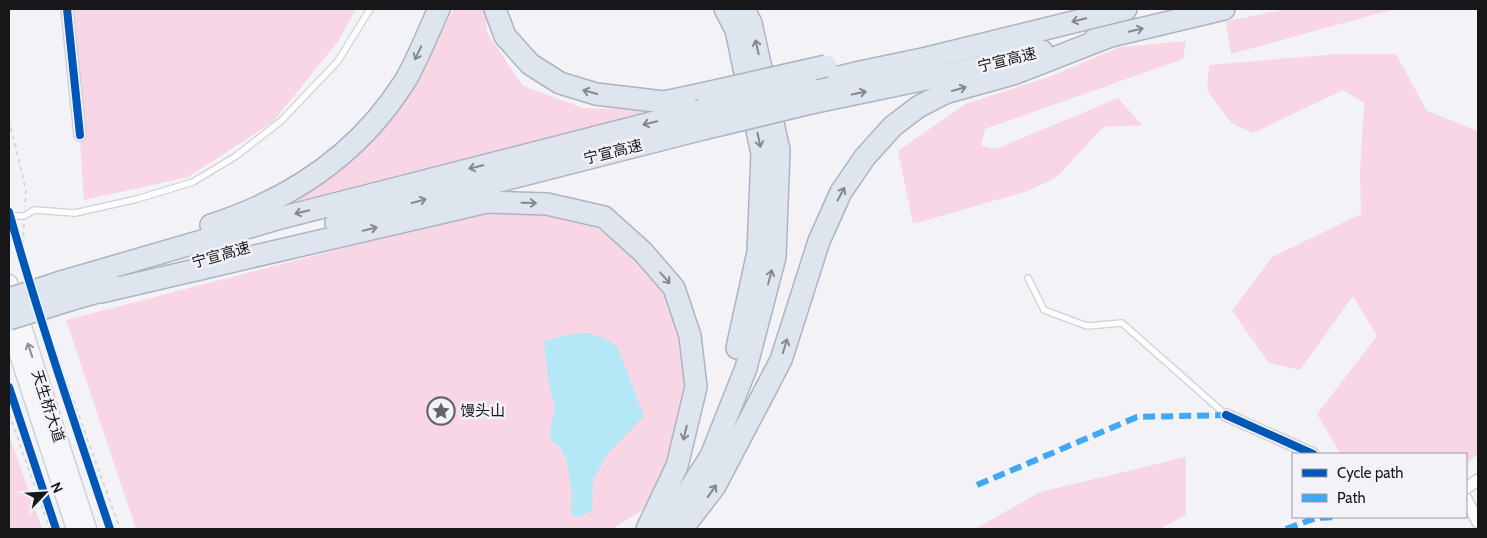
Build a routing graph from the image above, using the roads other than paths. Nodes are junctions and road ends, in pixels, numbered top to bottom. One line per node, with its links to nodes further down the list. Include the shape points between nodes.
1 (67, 9): 13 (street)
2 (370, 9): 14 (lane, via 338,60 281,121 236,156 193,182 75,213 34,210 24,216)
3 (439, 9): 17 (highway, one-way to 17, via 405,80 359,139 326,169 269,202)
4 (494, 9): 12 (highway, one-way to 4, via 664,102 596,94 560,84 530,64 505,36)
5 (725, 9): 31 (highway, one-way to 31, via 736,30 762,154 758,252 733,367 673,501)
6 (744, 9): 32 (highway, one-way to 6, via 711,456 746,368 775,257 780,150 751,23)
7 (1126, 9): 9 (highway, 宁宣高速, one-way to 9)
8 (1224, 9): 10 (highway, 宁宣高速, one-way to 8)
9 (1039, 30): 11 (highway, 宁宣高速, via 860,72); 12 (highway, bridge, via 826,66)
10 (1108, 37): 11 (highway, 宁宣高速, one-way to 10, via 955,72); 33 (highway, one-way to 10, via 716,486 781,360 819,241 841,192 865,157 893,126 918,107 945,93 1013,74)
11 (809, 94): 12 (highway, 宁宣高速, bridge)
12 (702, 111): 17 (highway, 宁宣高速, one-way to 17, via 284,217); 19 (highway, 宁宣高速, one-way to 12)
13 (80, 135)
14 (9, 216)
15 (1028, 278): 23 (lane, via 1044,310 1087,326 1122,323)
16 (9, 283): 30 (main road, 天生桥大道, one-way to 16)
17 (65, 285): 18 (highway); 19 (highway, 宁宣高速); 20 (highway, 宁宣高速, bridge); 21 (highway, 宁宣高速, bridge)
18 (9, 289)
19 (101, 292): 31 (highway, one-way to 31, via 487,202 547,204 604,218 643,252 674,288 690,336 696,386 677,466)
20 (9, 299)
21 (9, 319)
22 (9, 327): 29 (main road, 天生桥大道)
23 (1226, 414): 24 (street)
24 (1311, 453)
25 (1478, 480): 26 (street)
26 (1467, 487)
27 (1467, 501): 28 (street)
28 (1478, 522)
29 (75, 529)
30 (88, 529)
31 (649, 529)
32 (664, 529)
33 (682, 529)

